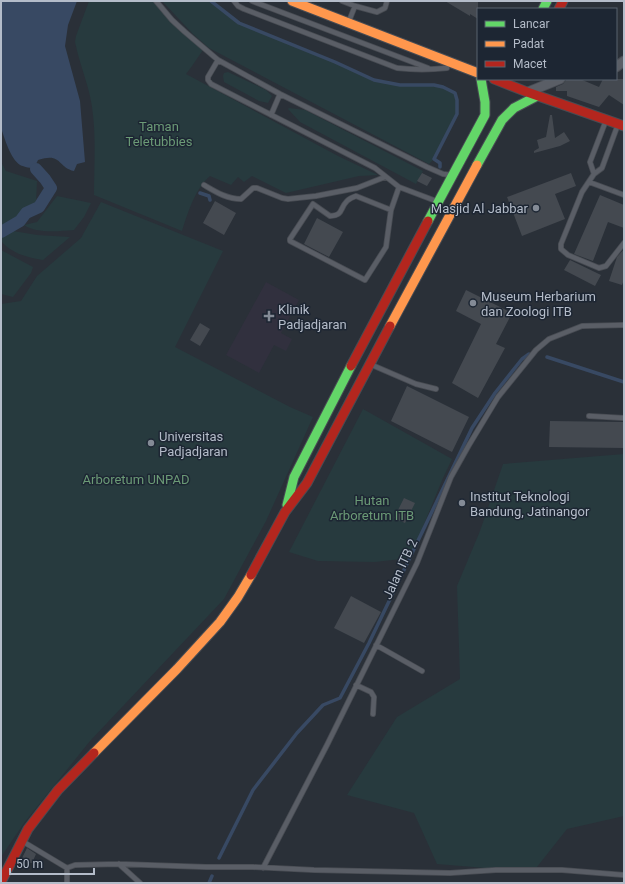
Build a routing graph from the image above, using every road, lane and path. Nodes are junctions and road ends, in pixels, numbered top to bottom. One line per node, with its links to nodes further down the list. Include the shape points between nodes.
1 (156, 1): 9 (lane, via 172,20)
2 (234, 1): 11 (lane, via 244,9 397,68)
3 (252, 1): 11 (lane)
4 (292, 1): 8 (main road)
5 (342, 1): 7 (lane)
6 (387, 1): 7 (lane, via 385,8 377,12)
7 (355, 6): 8 (lane)
8 (348, 22): 10 (main road)
9 (218, 60): 17 (lane); 18 (lane, via 208,77 211,84)
10 (460, 66): 11 (lane); 12 (main road)
11 (432, 70)
12 (477, 73)
13 (481, 80): 21 (main road, via 485,115)
14 (498, 80): 16 (main road)
15 (557, 80): 16 (street)
16 (532, 89): 19 (main road); 30 (main road, via 502,120)
17 (280, 94): 18 (lane); 21 (lane, via 442,174)
18 (271, 115): 23 (lane, via 375,168)
19 (606, 120): 20 (main road); 22 (lane, via 590,162)
20 (621, 125): 22 (lane, via 602,168)
21 (453, 173): 28 (main road)
22 (594, 174): 24 (lane)
23 (385, 176): 25 (lane, via 357,188 288,199 253,188 241,199 234,199); 26 (lane)
24 (589, 182): 27 (lane); 31 (lane, via 582,192 560,244 561,249 568,255 599,268 606,266)
25 (204, 185)
26 (399, 187): 28 (lane); 29 (lane)
27 (624, 195)
28 (438, 202): 30 (street); 37 (main road, via 294,477)
29 (391, 210): 29 (lane, via 386,247 365,280 290,241 313,204 330,216 336,216 347,201 356,196)
30 (452, 210): 33 (main road)
31 (624, 242)
32 (624, 325): 38 (lane, Jalan ITB 2, via 582,326 549,339 532,355 498,397 451,477 418,563)
33 (370, 364): 34 (lane, via 416,384); 37 (main road, via 307,483)
34 (436, 389)
35 (589, 416): 36 (lane)
36 (624, 418)
37 (285, 512): 42 (main road, via 238,597 220,622 58,790 28,829)
38 (376, 645): 39 (lane); 40 (lane, Jalan ITB 2)
39 (422, 671)
40 (356, 685): 41 (lane, via 371,692 374,697); 45 (lane, Jalan ITB 2)
41 (373, 714)
42 (22, 841): 44 (lane); 47 (main road)
43 (119, 864): 44 (lane, via 75,865); 45 (lane); 49 (lane)
44 (67, 868): 48 (lane)
45 (262, 868): 46 (lane, via 450,872 562,870)
46 (624, 875)
47 (1, 882)
48 (67, 883)
49 (140, 883)

